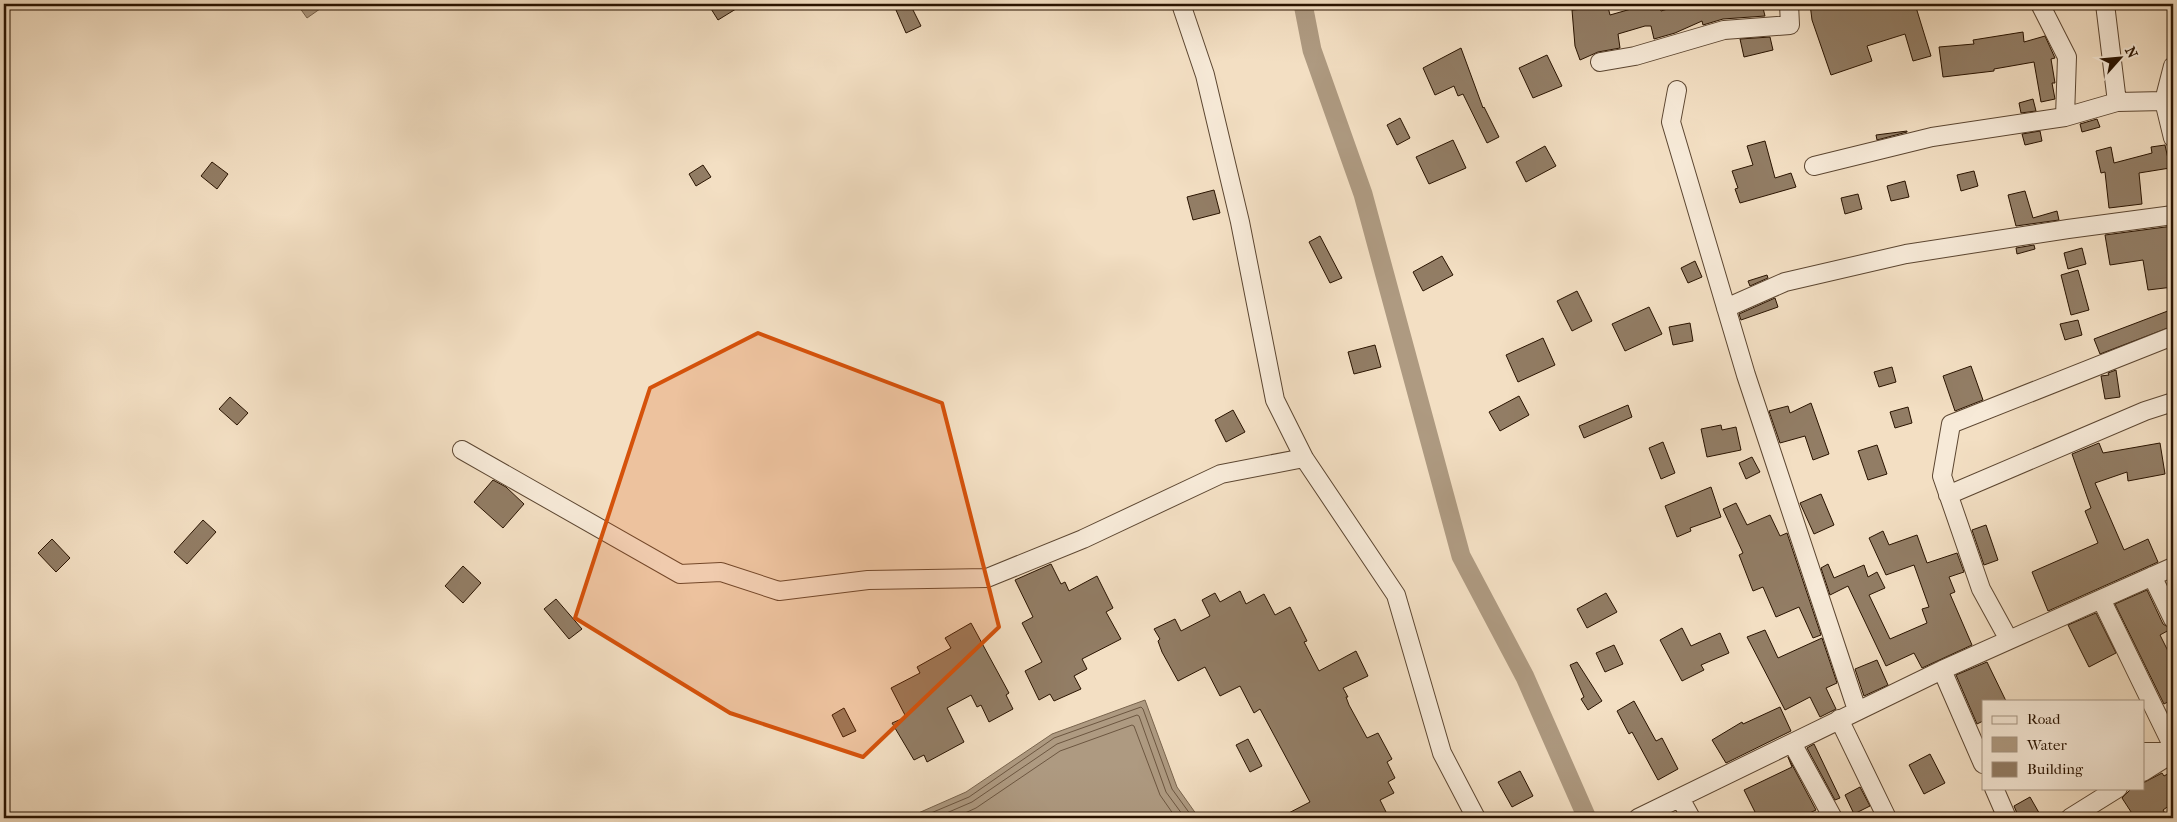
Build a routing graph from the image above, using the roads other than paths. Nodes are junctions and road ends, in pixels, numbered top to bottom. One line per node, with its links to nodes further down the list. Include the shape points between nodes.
1 (1181, 4): 18 (street, via 1205,76 1240,222 1274,400)
2 (1789, 4): 5 (street, via 1790,25 1724,30 1635,56)
3 (2040, 4): 10 (street, via 2067,57)
4 (2105, 4): 9 (street)
5 (1600, 62)
6 (2173, 66): 8 (street)
7 (1677, 90): 14 (street, via 1671,122)
8 (2164, 101): 9 (street); 11 (street)
9 (2117, 102): 10 (street)
10 (2065, 117): 12 (street, via 1932,137)
11 (2173, 138)
12 (1814, 166)
13 (2173, 215): 14 (street, via 1906,254 1786,282)
14 (1726, 308): 26 (street)
15 (2173, 336): 19 (street, via 1951,424 1942,476)
16 (2173, 402): 19 (street)
17 (462, 450): 18 (street, via 680,574 721,572 779,591 868,580 987,578 1083,539 1221,474)
18 (1304, 458): 38 (street, via 1396,595 1442,753)
19 (1948, 495): 24 (street, via 1981,589)
20 (2173, 567): 21 (street)
21 (2152, 576): 22 (street); 23 (street)
22 (2101, 599): 24 (street); 29 (street)
23 (2173, 619)
24 (2009, 640): 25 (street)
25 (1942, 670): 26 (street); 32 (street)
26 (1857, 710): 27 (street)
27 (1839, 720): 28 (street); 41 (street)
28 (1792, 743): 36 (street); 40 (street)
29 (2173, 747)
30 (2144, 752): 31 (street)
31 (2173, 752): 33 (street)
32 (1982, 762)
33 (2144, 771)
34 (1995, 790): 42 (street)
35 (2115, 790): 43 (street)
36 (1680, 798): 37 (street); 39 (street)
37 (1640, 817)
38 (1476, 818)
39 (1691, 818)
40 (1833, 818)
41 (1887, 818)
42 (2007, 818)
43 (2070, 818)

